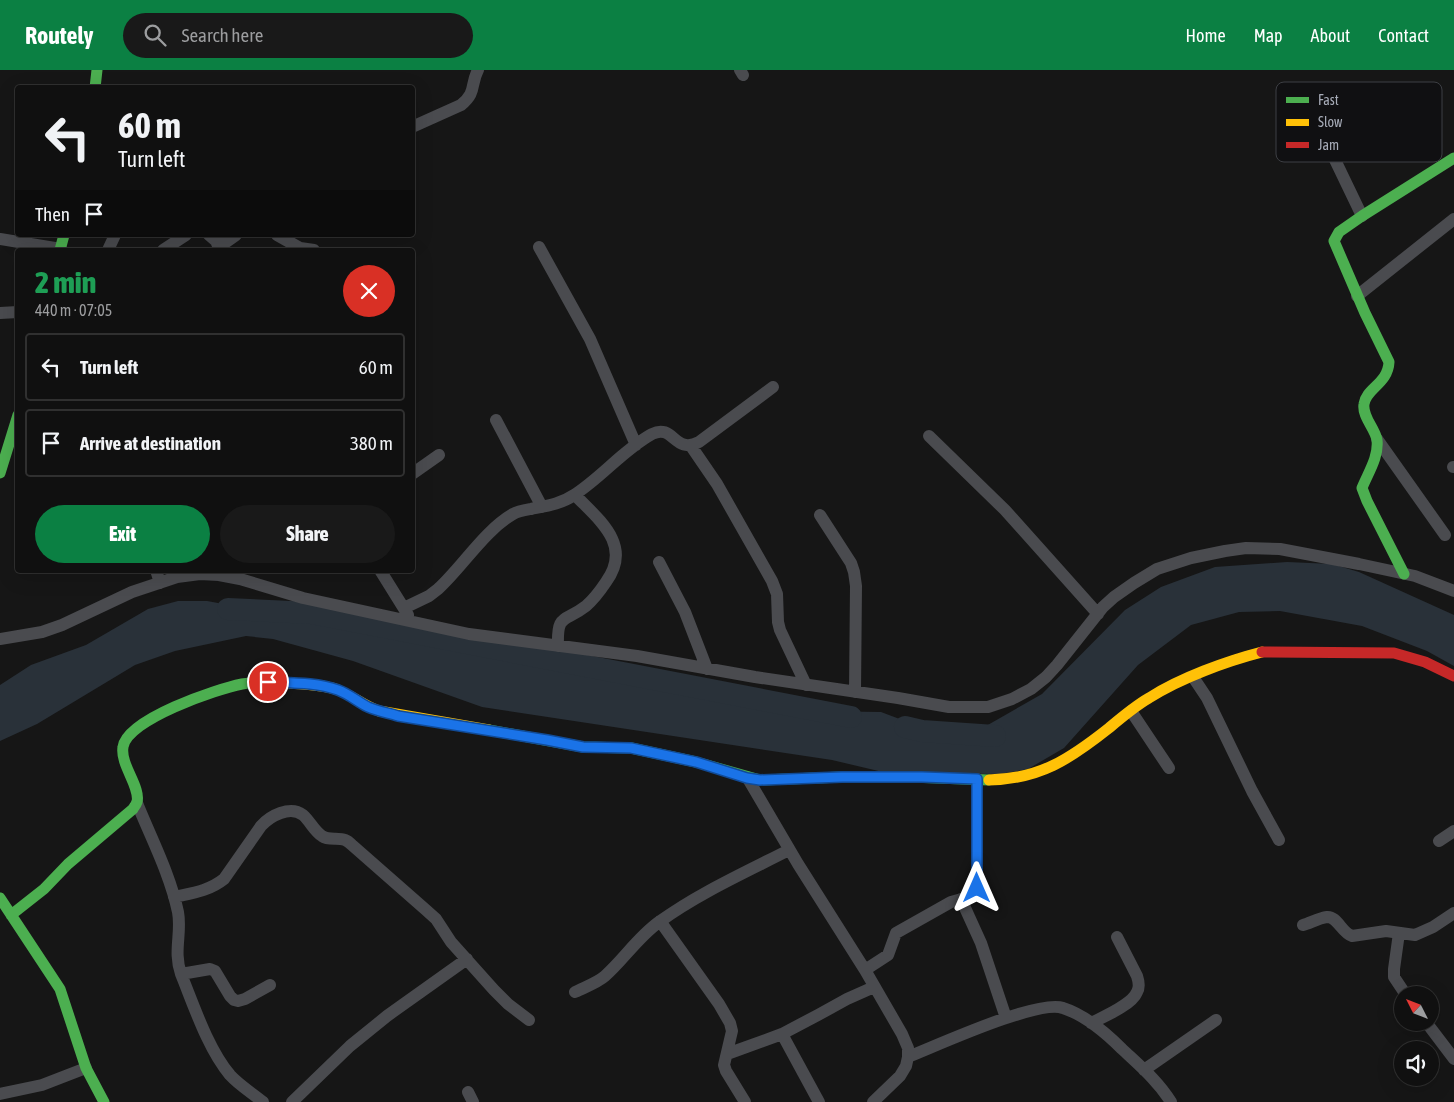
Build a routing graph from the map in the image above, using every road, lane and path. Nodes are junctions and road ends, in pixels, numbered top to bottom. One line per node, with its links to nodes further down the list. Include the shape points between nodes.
1 (97, 70): 3 (street)
2 (478, 70): 4 (street, via 472,94 467,100)
3 (95, 85)
4 (415, 126)
5 (1454, 158): 7 (street)
6 (1336, 162): 7 (street)
7 (1362, 216): 20 (street, via 1340,232 1334,241)
8 (1454, 219): 20 (street)
9 (183, 237): 16 (street)
10 (211, 237): 17 (street)
11 (234, 237): 18 (street)
12 (280, 237): 19 (street)
13 (0, 239): 15 (street)
14 (539, 247): 28 (street, via 590,338)
15 (49, 248)
16 (166, 248)
17 (220, 248)
18 (221, 248)
19 (300, 248)
20 (1357, 296): 27 (street, via 1390,368 1365,401 1364,407)
21 (15, 312): 22 (street)
22 (0, 314)
23 (773, 387): 29 (street)
24 (496, 420): 34 (street)
25 (15, 425): 32 (street)
26 (929, 436): 44 (street, via 1005,510)
27 (1377, 439): 36 (street); 40 (street, via 1375,457 1362,488)
28 (636, 445): 29 (street, via 661,431); 33 (street)
29 (691, 446): 51 (street, via 717,484 772,581 777,594 780,630)
30 (439, 455): 31 (street)
31 (415, 472)
32 (0, 474)
33 (575, 495): 34 (street); 47 (street, via 606,527 616,556 611,575 590,602 559,624)
34 (542, 507): 43 (street, via 516,512 507,518 438,589)
35 (820, 514): 52 (street, via 854,572)
36 (1445, 535)
37 (659, 562): 48 (street, via 686,612)
38 (157, 573): 41 (street)
39 (382, 573): 43 (street)
40 (1404, 574): 42 (street); 44 (street, via 1280,549 1246,548 1191,558 1158,569 1114,597)
41 (160, 583): 45 (street, via 188,575 219,575 303,598); 46 (street, via 42,632)
42 (1454, 590)
43 (404, 608): 45 (street)
44 (1098, 614): 52 (street, via 1046,677 1031,689 1001,704 949,707)
45 (411, 621): 47 (street, via 469,634)
46 (0, 639)
47 (558, 646): 48 (street)
48 (707, 669): 51 (street)
49 (1454, 676): 50 (street, via 1423,660 1394,653 1264,651)
50 (1193, 677): 53 (street, via 1163,690); 59 (street, via 1207,698)
51 (806, 685): 52 (street)
52 (855, 692)
53 (1130, 711): 54 (street); 56 (street, via 1053,766 1020,777)
54 (1169, 768)
55 (747, 778): 56 (street); 57 (street, via 696,762 631,748 570,745 398,716 368,707 349,694 324,686 255,682 238,684 169,709 130,734 125,740 123,757); 61 (street)
56 (977, 779): 64 (street, via 977,888)
57 (137, 803): 62 (street); 66 (street)
58 (1454, 831): 60 (street)
59 (1279, 840)
60 (1439, 841)
61 (789, 850): 67 (street, via 716,887); 72 (street)
62 (174, 897): 71 (street, via 216,885 224,879 268,818 297,812 322,836 345,840 352,845 436,919 450,942); 73 (street, via 178,915 176,954)
63 (0, 898): 66 (street)
64 (961, 899): 72 (street, via 896,933 888,955); 78 (street, via 981,942)
65 (1454, 913): 69 (street, via 1421,934)
66 (11, 915): 87 (street, via 60,989)
67 (660, 921): 77 (street, via 605,976); 84 (street, via 728,1017 732,1031)
68 (1303, 925): 69 (street, via 1328,916 1352,936 1386,931)
69 (1399, 933): 75 (street, via 1394,978)
70 (1117, 937): 81 (street, via 1137,976 1138,992 1127,1003)
71 (467, 959): 79 (street, via 501,997); 92 (street, via 350,1046)
72 (865, 970): 76 (street)
73 (181, 974): 74 (street, via 210,969 230,996 238,1001); 91 (street, via 220,1061 231,1076)
74 (270, 985)
75 (1400, 986)
76 (874, 987): 83 (street); 85 (street, via 902,1034)
77 (575, 992)
78 (1006, 1018): 81 (street, via 1057,1006); 85 (street)
79 (529, 1020)
80 (1216, 1020): 88 (street)
81 (1091, 1023): 88 (street)
82 (1433, 1031): 86 (street)
83 (782, 1034): 84 (street); 94 (street)
84 (726, 1054): 93 (street, via 726,1072)
85 (908, 1057): 95 (street, via 900,1076)
86 (1454, 1059)
87 (86, 1068): 89 (street, via 42,1085); 90 (street)
88 (1144, 1070): 96 (street)
89 (0, 1094)
90 (104, 1102)
91 (263, 1102)
92 (292, 1102)
93 (745, 1102)
94 (819, 1102)
95 (873, 1102)
96 (1171, 1102)

